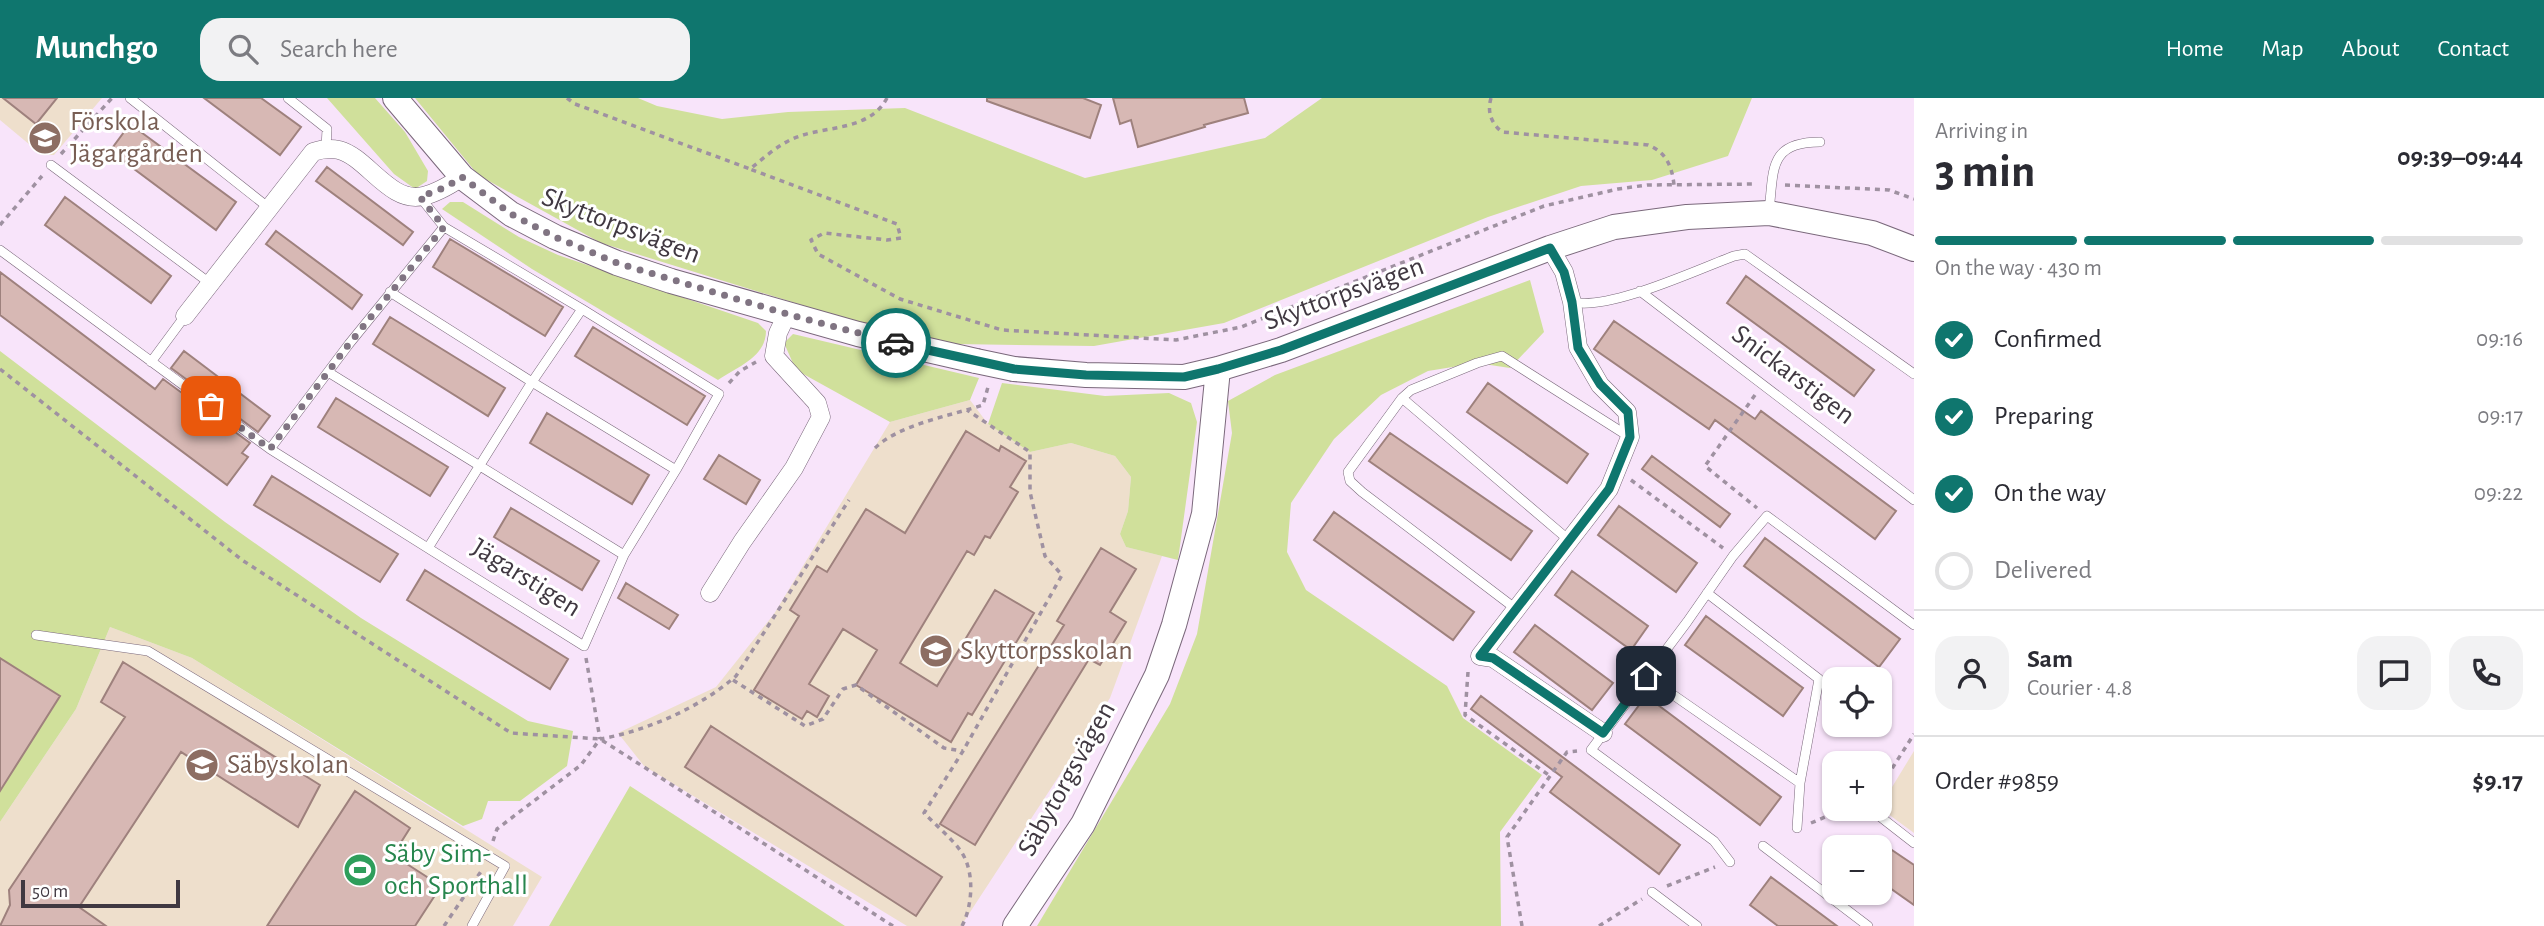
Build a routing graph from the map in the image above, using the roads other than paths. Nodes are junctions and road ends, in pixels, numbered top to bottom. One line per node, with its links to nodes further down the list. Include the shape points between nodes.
1 (130, 98): 9 (lane)
2 (288, 98): 5 (lane, via 327,129)
3 (396, 98): 7 (street, Skyttorpsvägen)
4 (1820, 142): 10 (lane, via 1799,142 1776,160)
5 (326, 148): 8 (street, via 342,150 397,193); 9 (street, via 313,152)
6 (51, 165): 15 (lane)
7 (462, 177): 8 (street); 20 (street, Skyttorpsvägen, via 511,214 555,237 628,267)
8 (420, 197): 11 (lane)
9 (270, 208): 15 (street)
10 (1769, 213): 12 (street, Skyttorpsvägen, via 1614,227); 13 (street, Skyttorpsvägen, via 1872,233)
11 (444, 227): 17 (lane); 19 (lane)
12 (1550, 248): 18 (street, via 1564,272); 23 (street, Skyttorpsvägen, via 1281,350)
13 (1914, 249)
14 (0, 250): 22 (lane, Jägarstigen)
15 (211, 284): 21 (street)
16 (1640, 291): 18 (lane, via 1597,303); 25 (lane, via 1745,254); 32 (lane, Snickarstigen)
17 (390, 292): 24 (lane); 26 (lane)
18 (1572, 302): 28 (street, via 1578,348 1600,384 1628,412)
19 (582, 309): 26 (lane, Jägarstigen); 31 (lane, Jägarstigen, via 719,394)
20 (787, 314): 23 (street, Skyttorpsvägen, bridge, via 983,371 1184,377); 36 (street, via 774,356 817,403 821,417 794,468)
21 (186, 316): 22 (lane)
22 (151, 362): 29 (lane, Jägarstigen)
23 (1218, 369): 51 (street, Säbytorgsvägen, via 1204,514 1157,675 1083,824)
24 (328, 372): 29 (lane); 30 (lane)
25 (1914, 374)
26 (532, 382): 30 (lane, Jägarstigen); 31 (lane)
27 (1402, 398): 28 (lane, via 1411,390 1502,356); 33 (lane); 38 (lane, via 1348,472 1350,481)
28 (1630, 437): 33 (street, via 1609,489)
29 (270, 449): 34 (lane, Jägarstigen)
30 (480, 465): 34 (lane, Jägarstigen); 35 (lane)
31 (676, 470): 35 (lane, Jägarstigen)
32 (1914, 499)
33 (1570, 541): 38 (street)
34 (428, 548): 35 (lane, Jägarstigen, via 584,646)
35 (624, 555)
36 (710, 593)
37 (1707, 593): 39 (lane, via 1767,516); 41 (lane); 43 (lane, via 1819,679)
38 (1516, 609): 42 (street, via 1480,656 1493,658)
39 (1914, 625)
40 (36, 635): 50 (lane, via 148,651 505,866)
41 (1646, 676): 42 (lane); 43 (lane)
42 (1603, 733): 48 (lane, via 1591,750 1714,841)
43 (1800, 783): 45 (lane)
44 (1886, 821): 46 (lane)
45 (1797, 828)
46 (1914, 843)
47 (1763, 846): 53 (lane)
48 (1730, 862)
49 (1652, 892): 52 (lane)
50 (472, 926)
51 (1015, 926)
52 (1697, 926)
53 (1868, 926)

